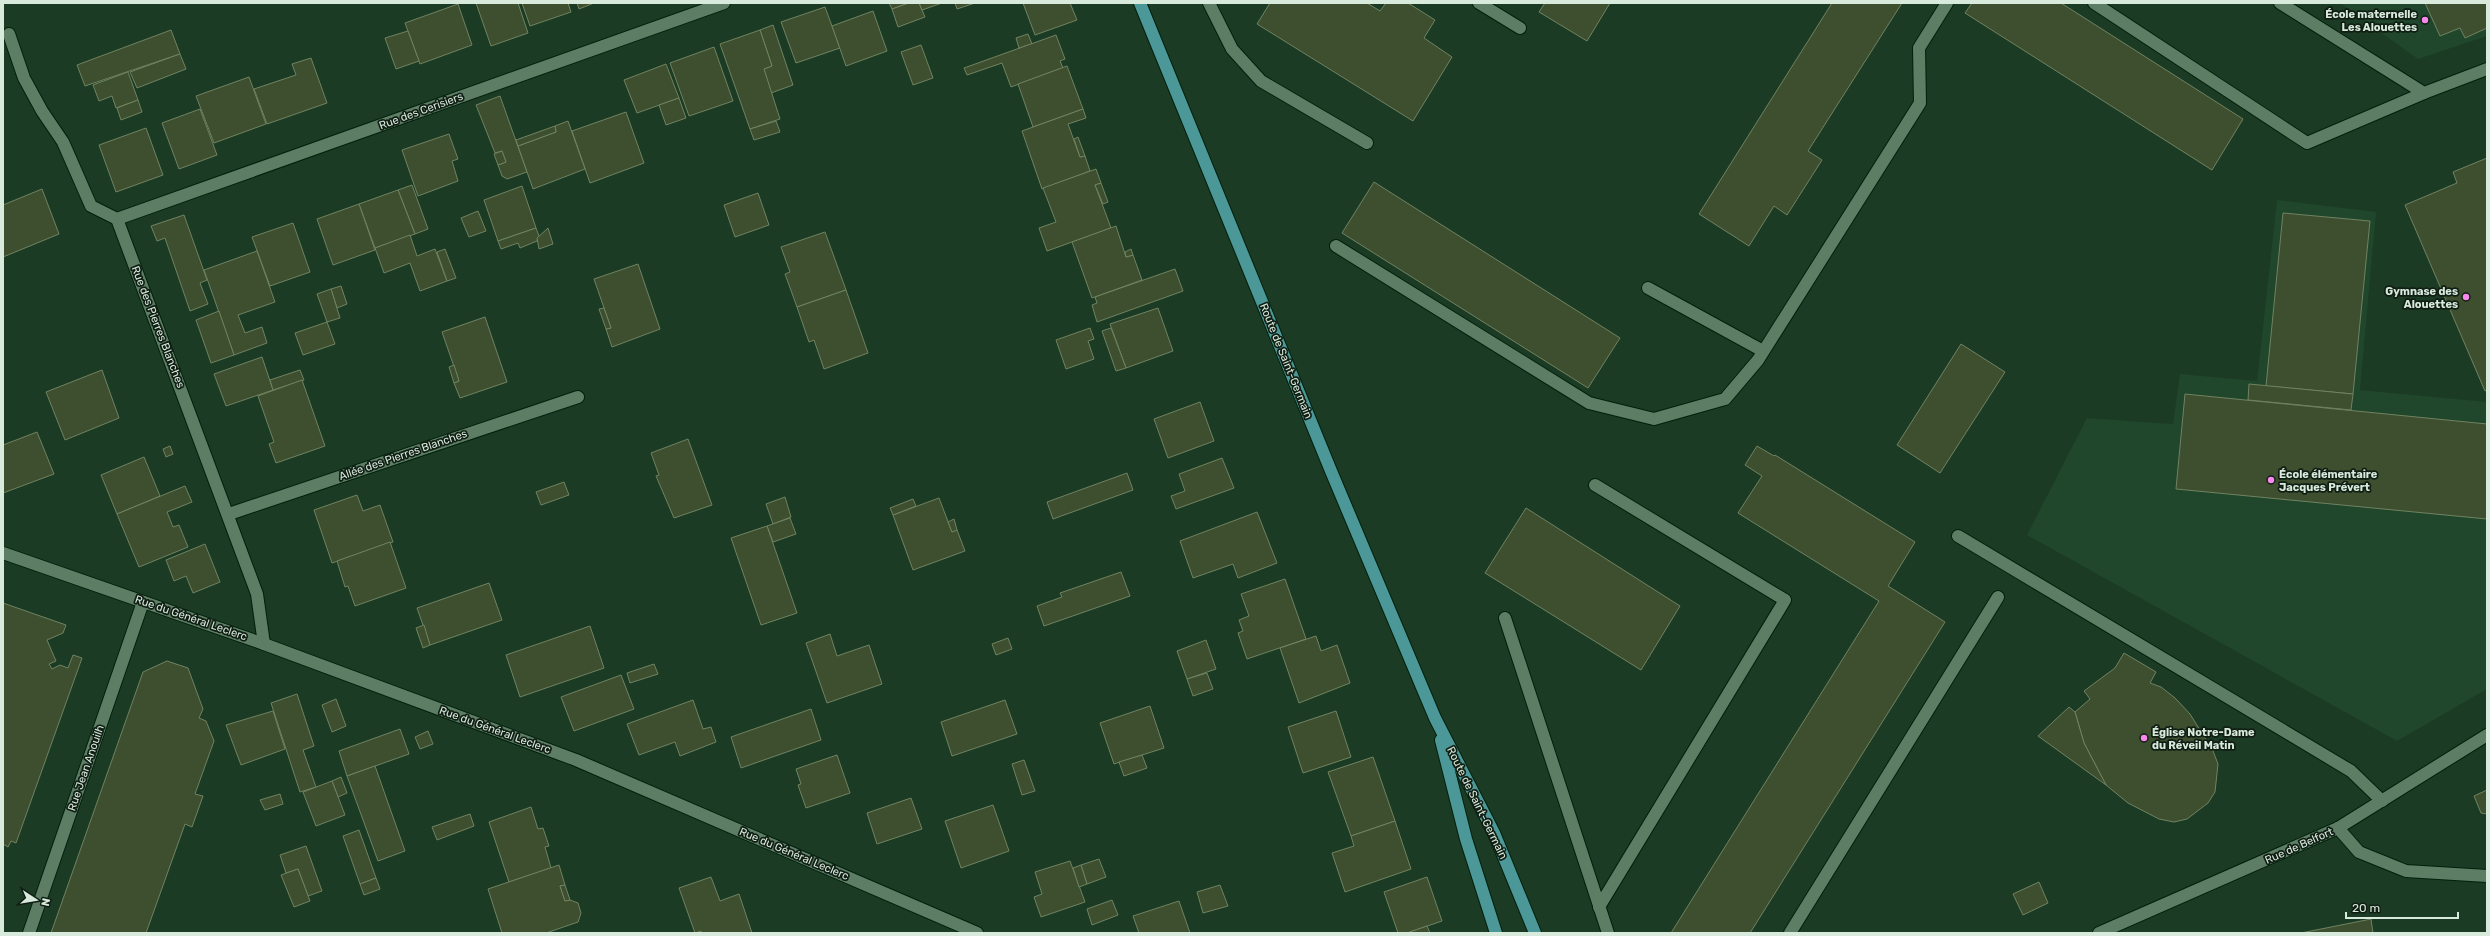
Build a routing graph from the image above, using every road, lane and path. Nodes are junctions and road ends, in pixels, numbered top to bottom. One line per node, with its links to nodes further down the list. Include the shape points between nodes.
1 (724, 3): 13 (street, Rue des Cerisiers)
2 (1140, 3): 26 (main road, Route de Saint-Germain)
3 (1209, 3): 12 (street, via 1232,49 1261,81)
4 (1479, 3): 8 (street)
5 (1947, 3): 16 (street, via 1919,48 1920,103)
6 (2094, 3): 11 (street, via 2307,143)
7 (2280, 3): 11 (street)
8 (1520, 28)
9 (9, 34): 13 (street, via 24,78 63,142 91,206)
10 (2487, 69): 11 (street)
11 (2424, 93)
12 (1367, 143)
13 (117, 219): 19 (street, Rue des Pierres Blanches)
14 (1336, 246): 16 (street, via 1590,403 1654,419 1725,399)
15 (1648, 288): 16 (street)
16 (1763, 351)
17 (578, 397): 19 (street, Allée des Pierres Blanches)
18 (1595, 485): 31 (street, via 1785,600)
19 (229, 514): 25 (street, Rue des Pierres Blanches, via 257,594)
20 (1958, 536): 28 (street, via 2351,771)
21 (3, 553): 23 (street, Rue du Général Leclerc)
22 (1998, 597): 37 (street)
23 (143, 602): 25 (street, Rue du Général Leclerc); 32 (street, Rue Jean Anouilh)
24 (1505, 618): 31 (street)
25 (264, 644): 33 (street, Rue du Général Leclerc, via 576,760)
26 (1435, 718): 34 (main road, Route de Saint-Germain, via 1466,839); 35 (main road, Route de Saint-Germain, via 1494,833)
27 (2487, 735): 28 (street, Rue de Belfort)
28 (2382, 801): 29 (street, Rue de Belfort)
29 (2338, 828): 30 (street, via 2359,852 2406,871); 38 (street, Rue de Belfort)
30 (2487, 876)
31 (1599, 907): 36 (street)
32 (29, 933)
33 (977, 933)
34 (1496, 933)
35 (1535, 933)
36 (1608, 933)
37 (1790, 933)
38 (2100, 933)

